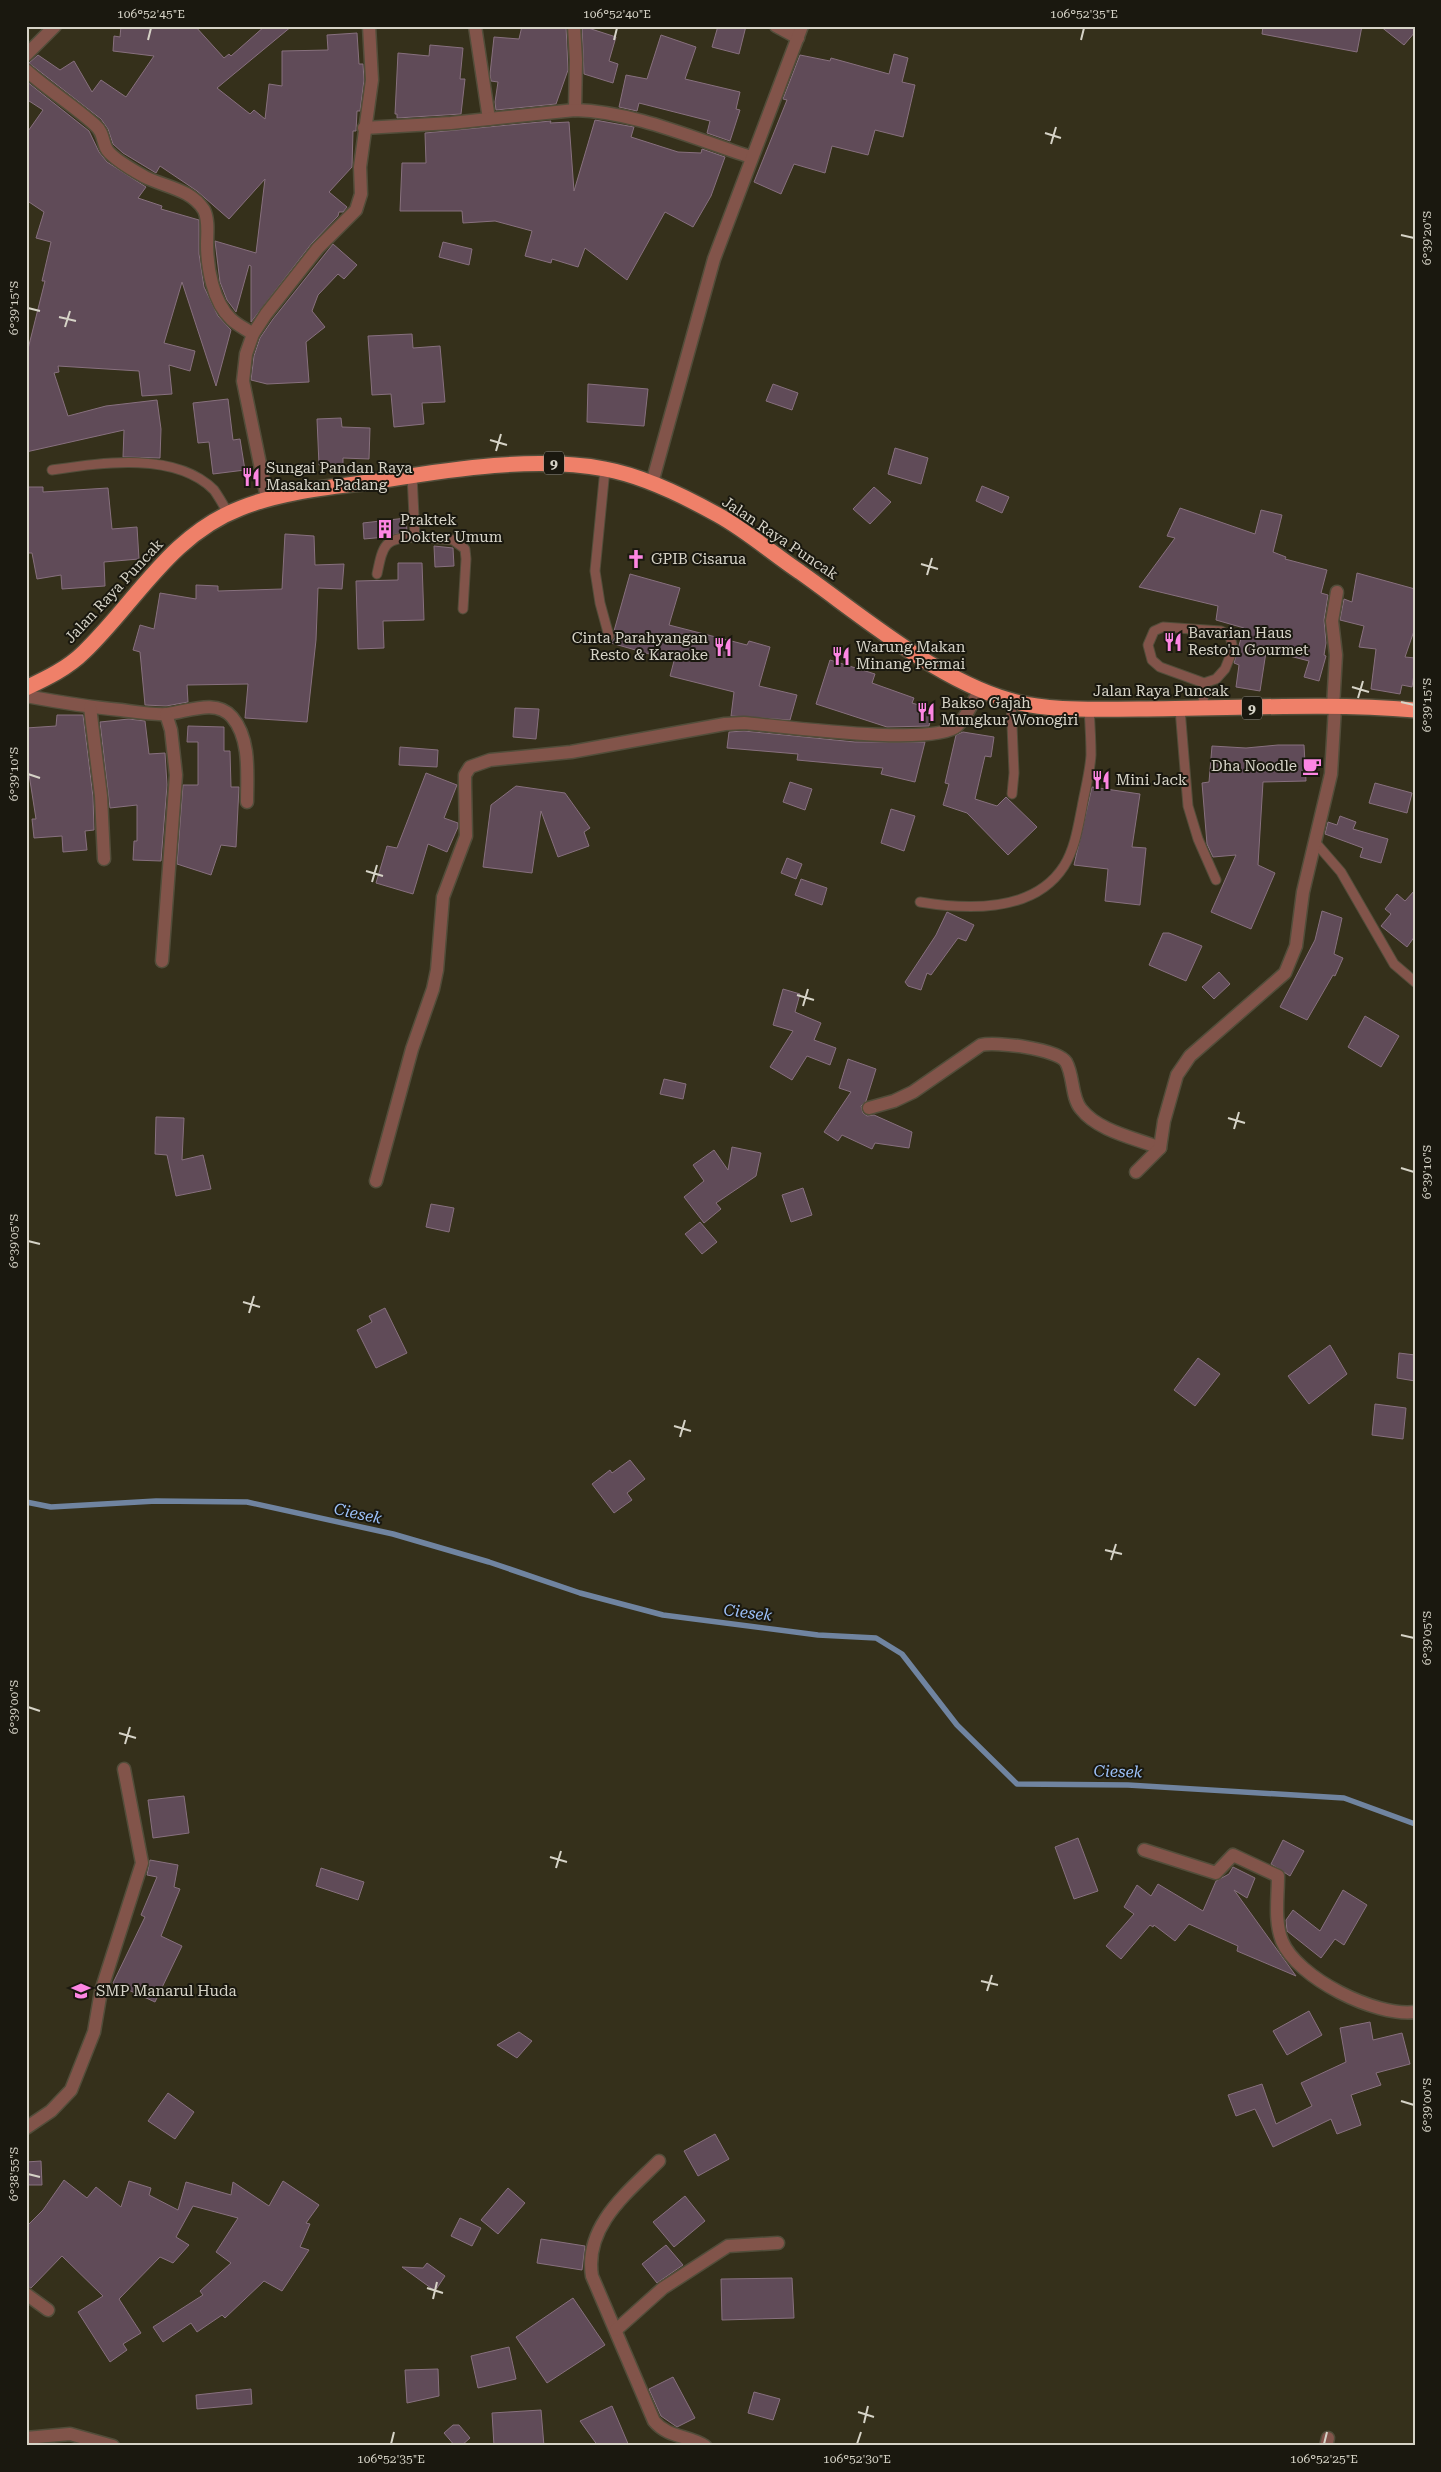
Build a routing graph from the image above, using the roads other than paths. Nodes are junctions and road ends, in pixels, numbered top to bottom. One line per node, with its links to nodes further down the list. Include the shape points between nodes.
1 (54, 26): 7 (street)
2 (369, 26): 11 (street, via 372,80)
3 (475, 26): 10 (street)
4 (574, 26): 9 (street)
5 (776, 26): 6 (street)
6 (800, 32): 12 (street)
7 (26, 55)
8 (26, 70): 13 (street, via 94,124 103,134 105,147 111,154 145,177 188,195 204,210 207,248 219,303 231,319)
9 (575, 110): 10 (street); 12 (street, via 620,116 659,126)
10 (488, 118): 11 (street)
11 (364, 128): 13 (street, via 361,194 356,210 299,271)
12 (751, 158): 17 (street, via 714,259)
13 (253, 334): 18 (street, via 246,354 243,381)
14 (605, 469): 16 (highway, Jalan Raya Puncak / 9, via 531,463); 17 (highway, Jalan Raya Puncak / 9); 24 (lane, via 594,571)
15 (52, 470): 19 (lane, via 114,463 169,467 201,480 214,491)
16 (412, 475): 18 (highway, Jalan Raya Puncak / 9); 20 (lane)
17 (652, 484): 27 (highway, Jalan Raya Puncak / 9, via 720,516 912,652)
18 (268, 498): 19 (highway, Jalan Raya Puncak / 9)
19 (228, 513): 26 (highway, Jalan Raya Puncak / 9, via 174,551 84,652 53,676)
20 (414, 537): 21 (lane, via 387,542); 23 (lane, via 453,540 464,549)
21 (377, 574)
22 (1337, 592): 31 (street, via 1332,621 1336,655)
23 (463, 609)
24 (610, 636)
25 (1204, 683): 25 (lane, via 1160,668 1152,660 1148,645 1154,631 1163,627 1221,631 1230,636 1233,649 1225,669 1216,679); 32 (lane)
26 (26, 688)
27 (980, 690): 29 (highway, Jalan Raya Puncak / 9); 48 (street, via 957,726 933,734 869,734 725,724 549,755 490,760 470,767 465,784 466,836 443,897 433,989 412,1050)
28 (26, 696): 30 (street)
29 (1011, 701): 33 (highway, Jalan Raya Puncak / 9); 37 (lane)
30 (90, 707): 36 (street); 40 (street, via 101,796)
31 (1334, 707): 32 (highway, Jalan Raya Puncak / 9); 35 (highway, Jalan Raya Puncak / 9); 39 (street, via 1331,774)
32 (1203, 708): 34 (highway, Jalan Raya Puncak / 9)
33 (1089, 709): 34 (highway, Jalan Raya Puncak / 9); 42 (lane, via 1091,756 1078,826 1070,854 1054,878 1020,900 999,905 972,907)
34 (1180, 709): 41 (lane, via 1188,806)
35 (1415, 710)
36 (166, 714): 38 (street, via 215,707 232,716 246,751); 43 (street, via 176,775)
37 (1012, 794)
38 (247, 802)
39 (1315, 842): 44 (lane, via 1341,872 1394,964); 46 (street, via 1303,892 1296,946 1285,973 1190,1056 1177,1075)
40 (104, 859)
41 (1216, 880)
42 (920, 902)
43 (162, 962)
44 (1415, 982)
45 (869, 1108): 46 (street, via 914,1092 981,1044 1028,1048 1058,1056 1066,1062 1081,1109 1092,1119)
46 (1160, 1148): 47 (street)
47 (1136, 1172)
48 (376, 1181)
49 (124, 1769): 52 (street, via 142,1863 102,1991 94,2032 71,2090 51,2111)
50 (1144, 1850): 51 (street, via 1216,1873 1233,1855 1278,1876 1276,1908 1282,1939 1289,1954 1321,1980 1364,2004)
51 (1415, 2012)
52 (26, 2128)
53 (659, 2161): 57 (street, via 606,2218 591,2254 592,2276)
54 (778, 2243): 57 (street, via 728,2246 663,2288)
55 (26, 2294): 56 (street)
56 (48, 2310)
57 (616, 2330): 60 (street, via 654,2420 668,2433)
58 (26, 2438): 59 (street, via 70,2434)
59 (113, 2446)
60 (705, 2446)

